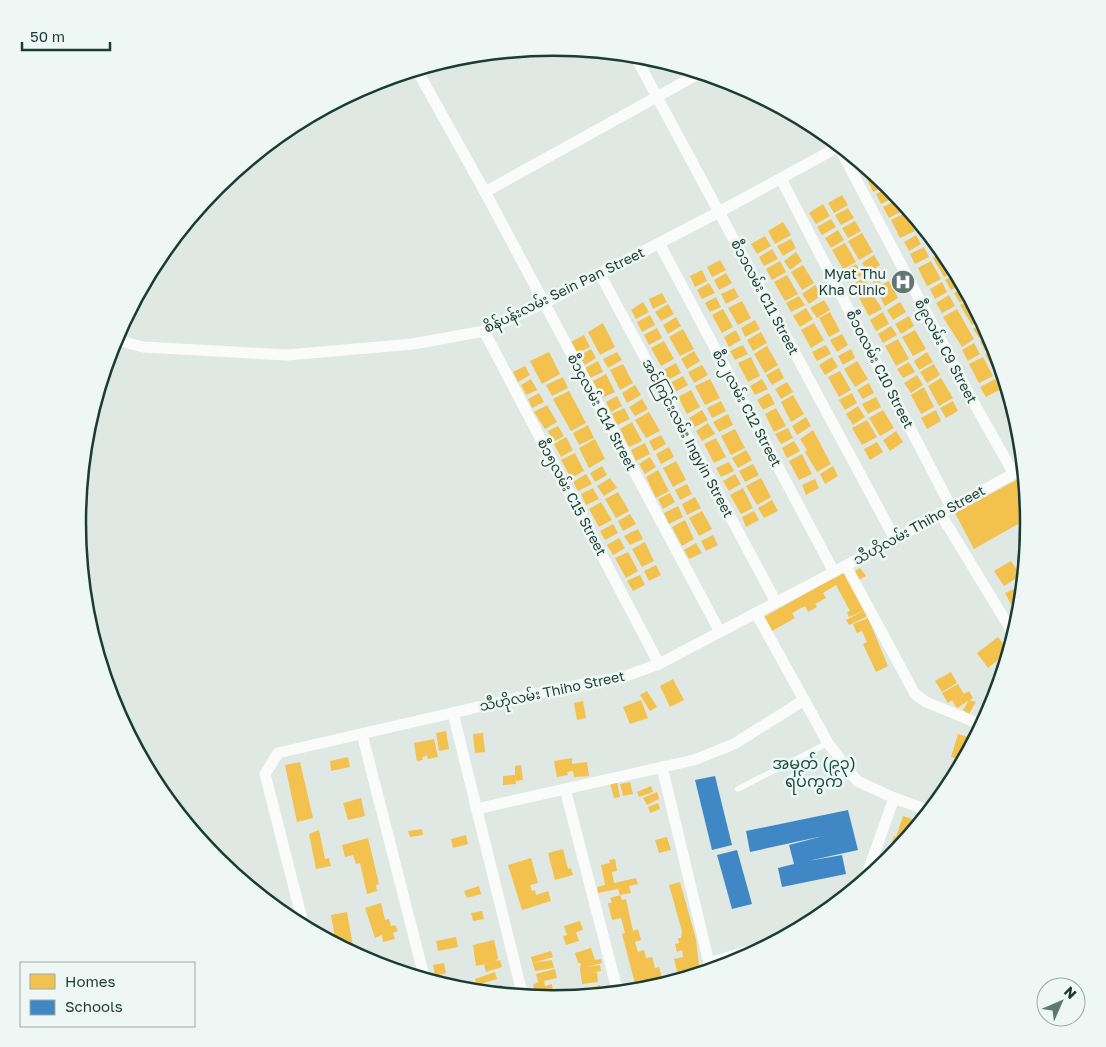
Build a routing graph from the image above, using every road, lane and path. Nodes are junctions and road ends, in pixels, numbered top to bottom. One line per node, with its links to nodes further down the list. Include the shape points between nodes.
1 (639, 64): 4 (street, စီ၁၁လမ်း C11 Street)
2 (420, 76): 8 (street, စီ၁၄လမ်း C14 Street)
3 (692, 78): 4 (street)
4 (657, 97): 8 (street); 9 (street, စီ၁၁လမ်း C11 Street)
5 (834, 150): 7 (street, စိန်ပန်းလမ်း Sein Pan Street)
6 (847, 161): 15 (street, စီ၉လမ်း C9 Street, via 970,397)
7 (781, 179): 9 (street, စိန်ပန်းလမ်း Sein Pan Street); 17 (street, စီ၁၀လမ်း C10 Street)
8 (485, 192): 12 (street, စီ၁၄လမ်း C14 Street)
9 (719, 212): 10 (street, စိန်ပန်းလမ်း Sein Pan Street); 19 (street, စီ၁၁လမ်း C11 Street)
10 (659, 243): 11 (street, စိန်ပန်းလမ်း Sein Pan Street); 21 (street, စီ၁၂လမ်း C12 Street)
11 (600, 274): 12 (street, စိန်ပန်းလမ်း Sein Pan Street); 22 (street, အင်ကြင်းလမ်း Ingyin Street)
12 (544, 303): 13 (street, စိန်ပန်းလမ်း Sein Pan Street); 25 (street, စီ၁၄လမ်း C14 Street)
13 (484, 331): 14 (street, စိန်ပန်းလမ်း Sein Pan Street, via 413,344 287,355 143,346); 26 (street, စီ၁၅လမ်း C15 Street)
14 (123, 341)
15 (1016, 467)
16 (1017, 472): 17 (street, သီဟိုလမ်း Thiho Street)
17 (951, 507): 18 (street, သီဟိုလမ်း Thiho Street)
18 (940, 513): 19 (street, သီဟိုလမ်း Thiho Street); 24 (street)
19 (894, 539): 20 (street, သီဟိုလမ်း Thiho Street)
20 (846, 566): 21 (street, သီဟိုလမ်း Thiho Street); 29 (street, via 915,694 926,702)
21 (834, 572): 22 (street, သီဟိုလမ်း Thiho Street)
22 (776, 602): 23 (street, သီဟိုလမ်း Thiho Street)
23 (756, 613): 25 (street, သီဟိုလမ်း Thiho Street); 27 (street)
24 (1008, 626)
25 (720, 632): 26 (street, သီဟိုလမ်း Thiho Street)
26 (659, 664): 28 (street, သီဟိုလမ်း Thiho Street, via 623,677)
27 (804, 700): 31 (street); 32 (street, via 734,744 694,760)
28 (452, 713): 30 (street, သီဟိုလမ်း Thiho Street); 37 (street)
29 (976, 722)
30 (362, 734): 39 (street, သီဟိုလမ်း Thiho Street, via 278,753 265,774); 41 (street)
31 (828, 743): 33 (lane); 35 (street, via 857,781)
32 (662, 768): 34 (street); 40 (street)
33 (738, 788)
34 (566, 789): 37 (street); 42 (street)
35 (894, 798): 36 (street); 38 (street)
36 (924, 808)
37 (476, 809): 43 (street)
38 (870, 867)
39 (302, 917)
40 (709, 964)
41 (423, 972)
42 (616, 987)
43 (521, 990)

